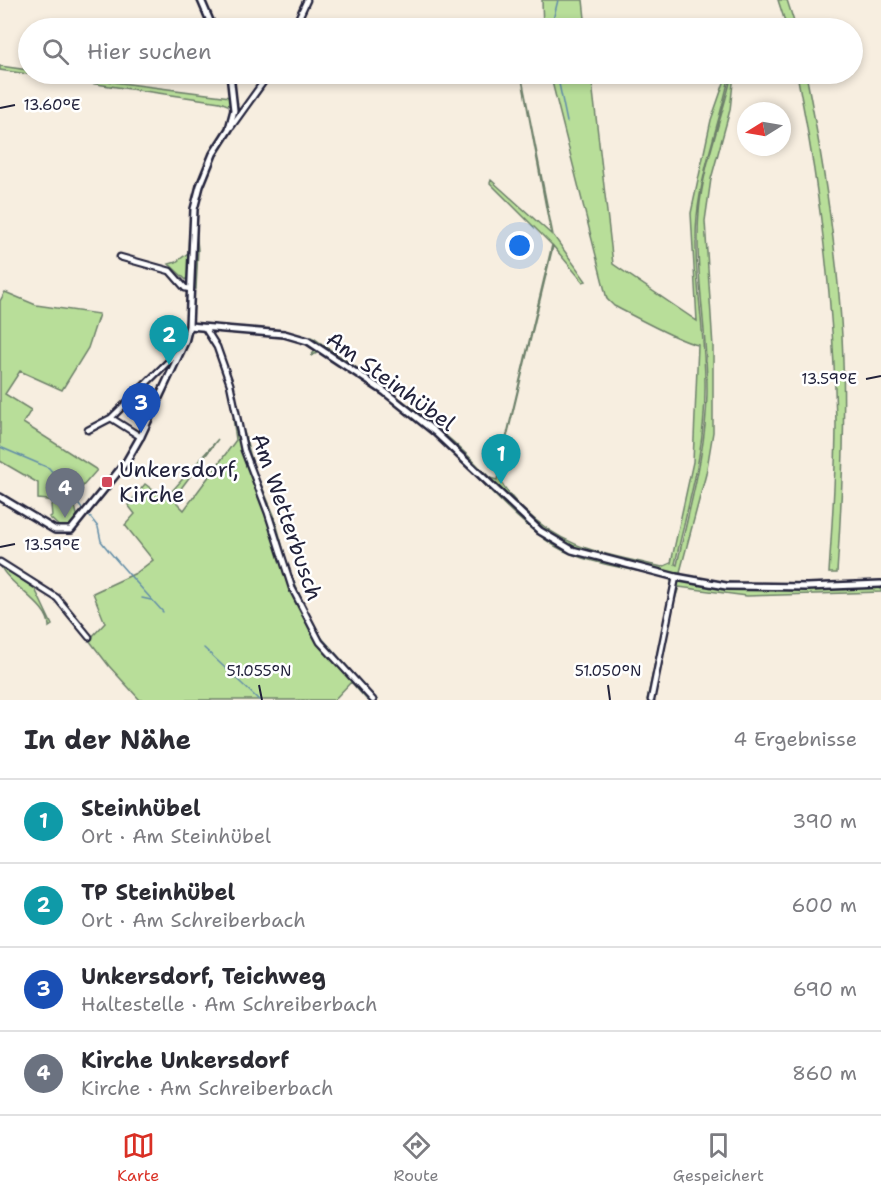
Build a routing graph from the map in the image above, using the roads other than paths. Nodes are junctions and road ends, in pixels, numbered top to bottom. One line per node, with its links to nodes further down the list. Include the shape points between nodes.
1 (201, 0): 3 (street)
2 (307, 0): 4 (street)
3 (209, 18)
4 (299, 18)
5 (231, 84): 7 (street)
6 (262, 84): 8 (street)
7 (234, 110): 8 (street); 9 (street)
8 (241, 112): 9 (street)
9 (229, 129): 11 (street, via 213,154 197,197)
10 (120, 257): 11 (street, via 164,268 185,288)
11 (190, 287): 12 (street)
12 (189, 326): 13 (street, Am Steinhübel); 14 (street)
13 (205, 328): 22 (street, Am Steinhübel, via 284,334 309,341 385,392 435,432 549,538 572,550); 25 (street, Am Wetterbusch, via 217,347 230,384 244,450 292,588 320,642)
14 (178, 352): 15 (street); 16 (street)
15 (154, 374): 16 (street); 17 (street)
16 (165, 380): 19 (street)
17 (111, 418): 18 (street); 19 (street)
18 (88, 430)
19 (141, 437): 20 (street, via 126,462 71,530 60,532)
20 (0, 497)
21 (0, 562): 24 (street, via 57,598)
22 (676, 577): 23 (street, Am Steinhübel, via 748,587); 26 (street)
23 (881, 584)
24 (89, 637)
25 (373, 700)
26 (651, 700)

